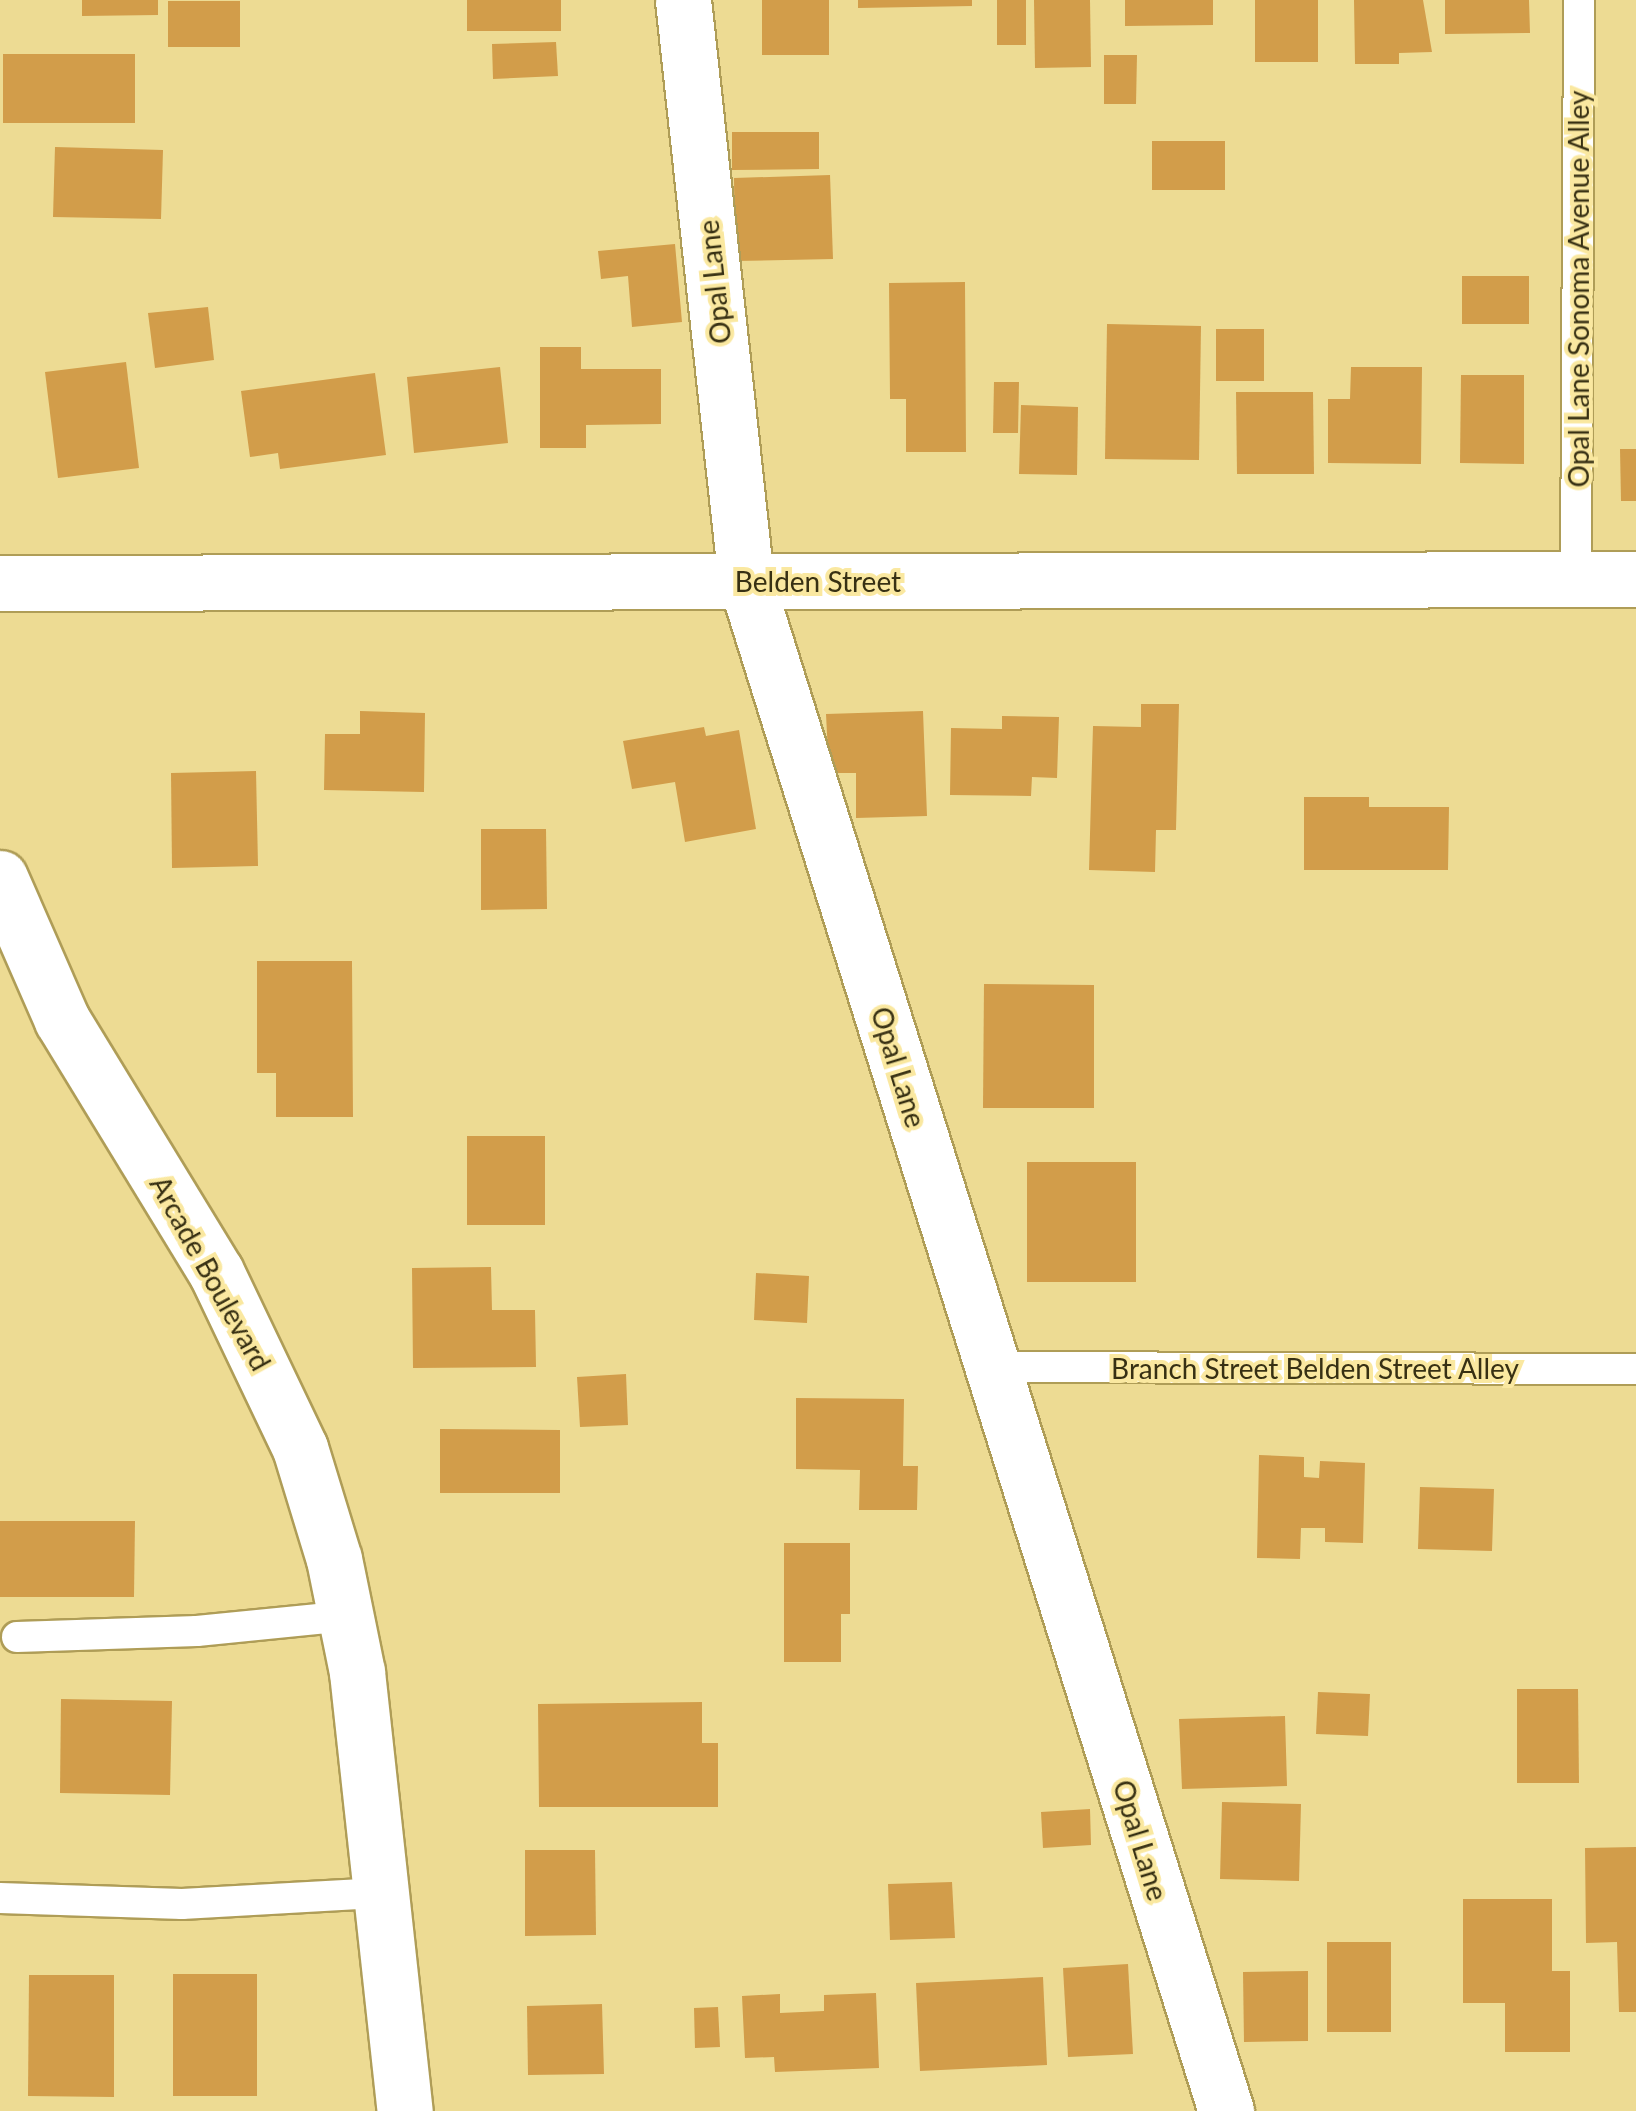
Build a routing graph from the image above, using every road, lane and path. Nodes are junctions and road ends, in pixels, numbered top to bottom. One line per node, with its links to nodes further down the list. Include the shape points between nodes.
1 (683, 0): 5 (street, Opal Lane)
2 (1579, 0): 4 (lane, Opal Lane Sonoma Avenue Alley)
3 (1636, 578): 4 (street, Belden Street)
4 (1576, 579): 5 (street, Belden Street)
5 (746, 581): 6 (street, Belden Street); 8 (street, Opal Lane)
6 (0, 583)
7 (0, 878): 10 (street, Arcade Boulevard, via 62,1020 254,1340 300,1448)
8 (993, 1367): 9 (lane, Branch Street Belden Street Alley); 15 (street, Opal Lane)
9 (1636, 1370)
10 (346, 1616): 11 (lane, via 197,1631); 12 (street, Arcade Boulevard)
11 (17, 1638)
12 (381, 1893): 13 (lane, via 182,1904); 14 (street, Arcade Boulevard)
13 (0, 1898)
14 (405, 2111)
15 (1226, 2111)

